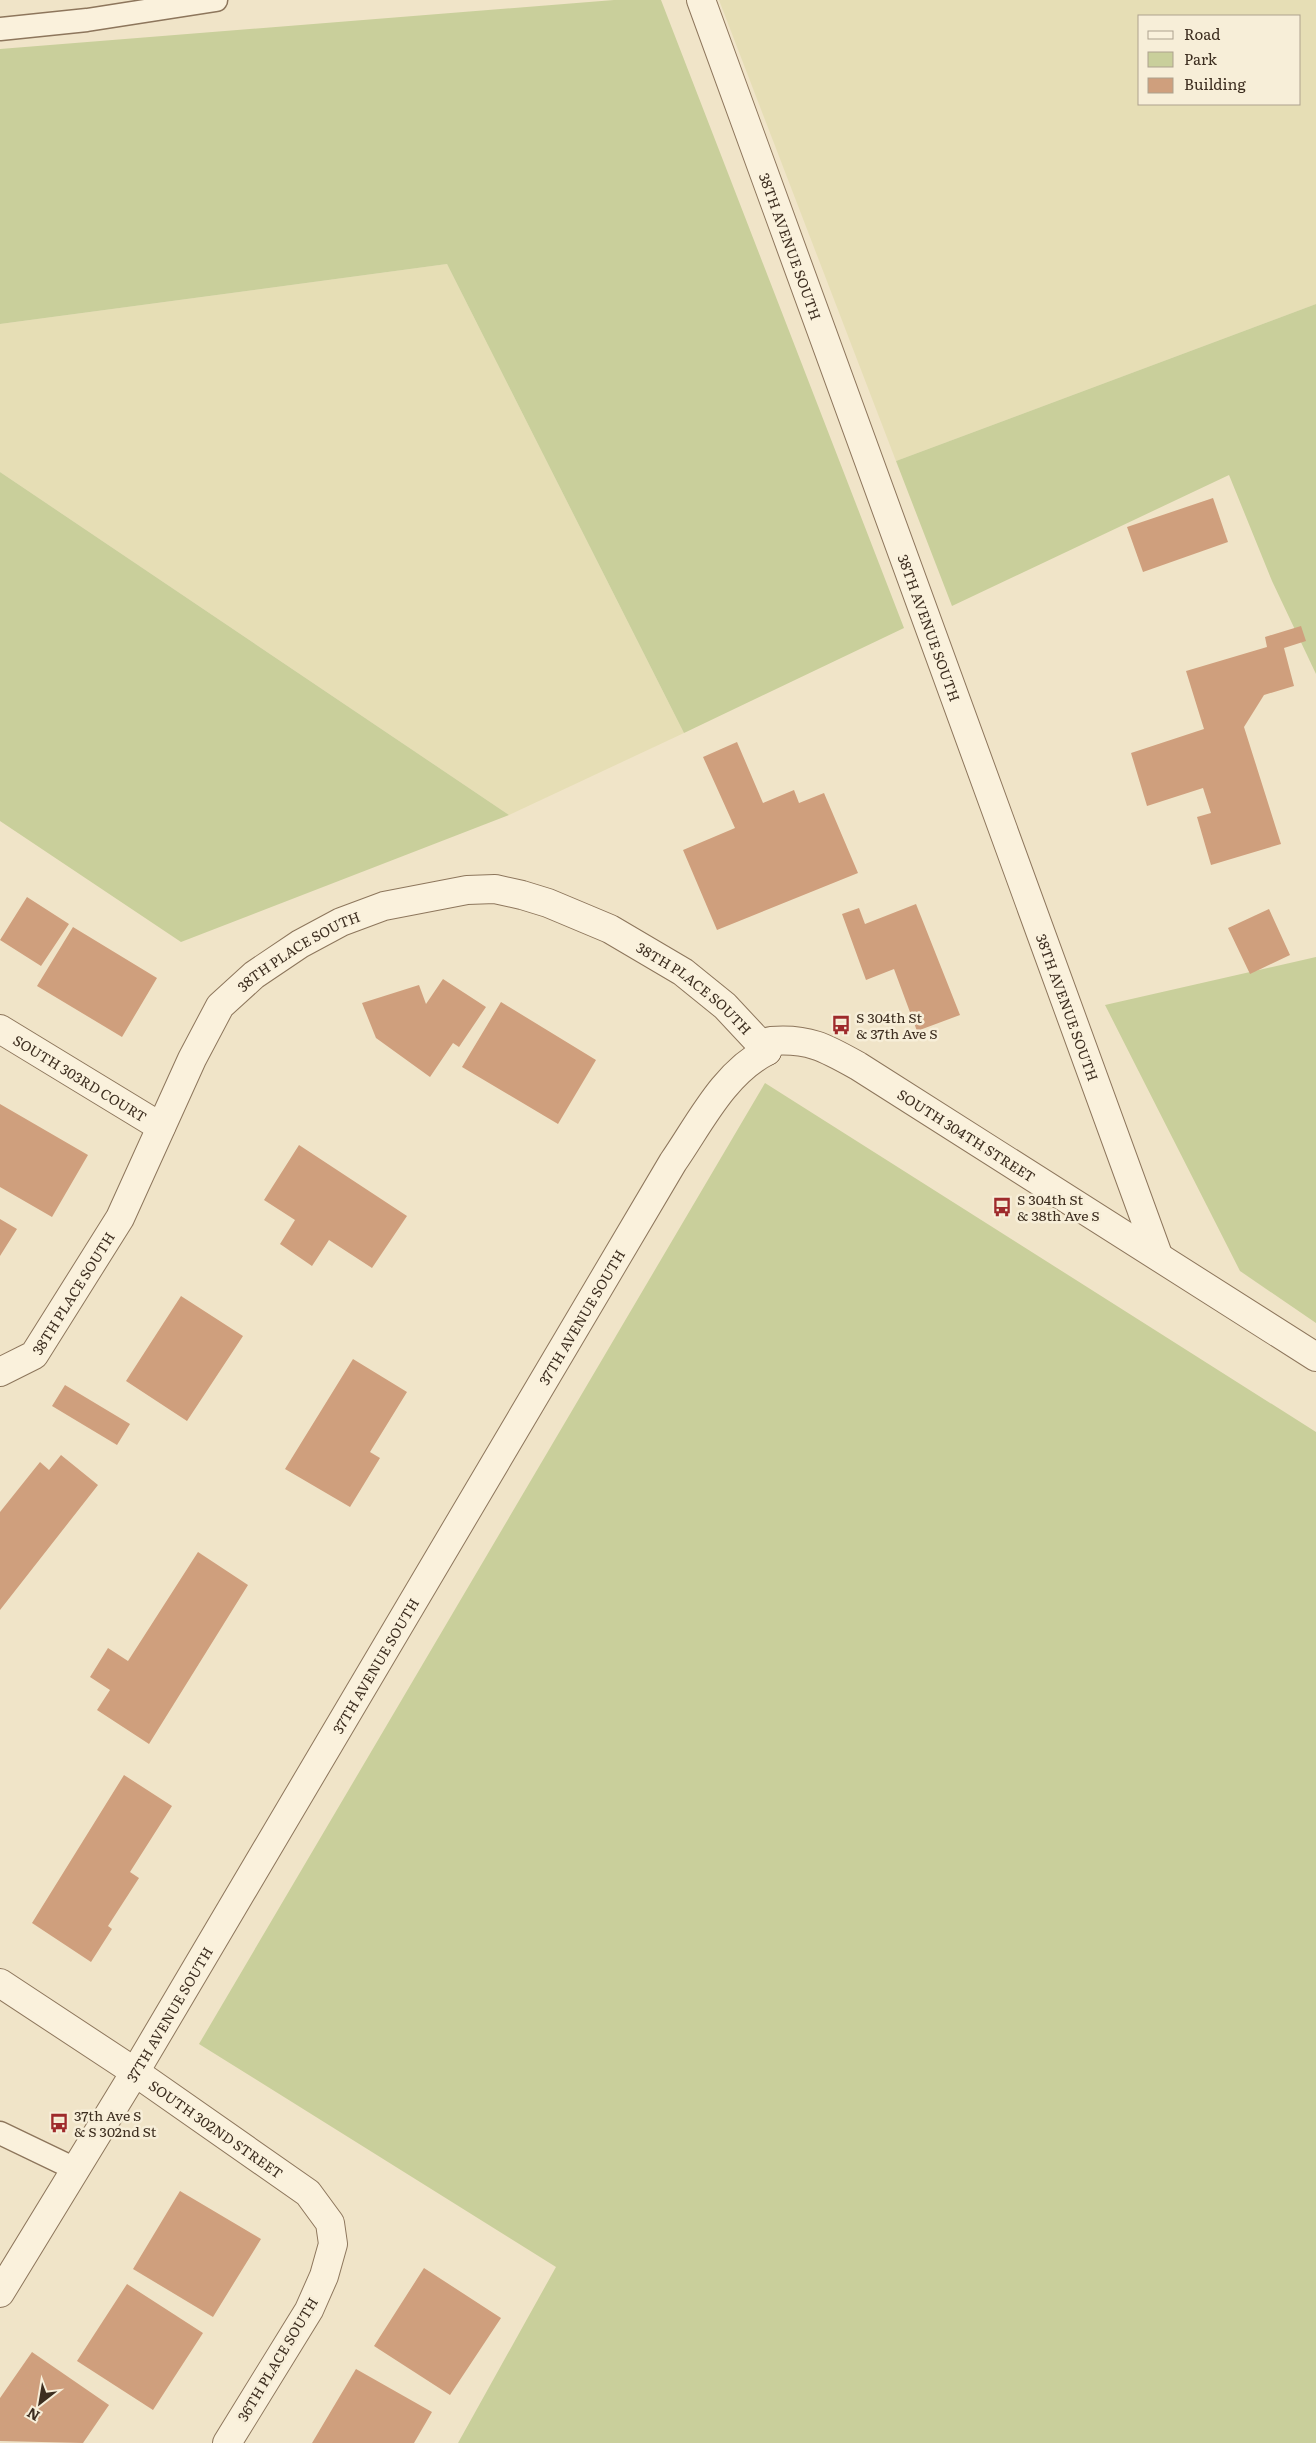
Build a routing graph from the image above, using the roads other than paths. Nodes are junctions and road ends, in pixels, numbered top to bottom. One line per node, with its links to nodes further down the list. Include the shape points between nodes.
1 (216, 0): 3 (lane, via 87,20)
2 (702, 0): 7 (street, 38TH AVENUE SOUTH)
3 (0, 29)
4 (0, 1029): 6 (street, SOUTH 303RD COURT)
5 (767, 1051): 6 (street, 38TH PLACE SOUTH, via 706,989 610,930 522,895 467,890 384,906 341,922 300,944 254,975 220,1006); 7 (street, SOUTH 304TH STREET, via 771,1041 787,1040 814,1043 829,1050 866,1070); 11 (street, 37TH AVENUE SOUTH, via 738,1071 724,1087 674,1162)
6 (161, 1126): 9 (street, 38TH PLACE SOUTH, via 120,1218 34,1355)
7 (1158, 1255): 8 (street, SOUTH 304TH STREET)
8 (1316, 1357)
9 (0, 1372)
10 (0, 1983): 11 (street, SOUTH 302ND STREET)
11 (134, 2072): 13 (street, 37TH AVENUE SOUTH); 14 (street, SOUTH 302ND STREET, via 308,2193 330,2223)
12 (0, 2133): 13 (lane)
13 (75, 2169): 15 (street, 37TH AVENUE SOUTH)
14 (333, 2244): 16 (street, 36TH PLACE SOUTH, via 309,2310)
15 (0, 2293)
16 (227, 2443)

